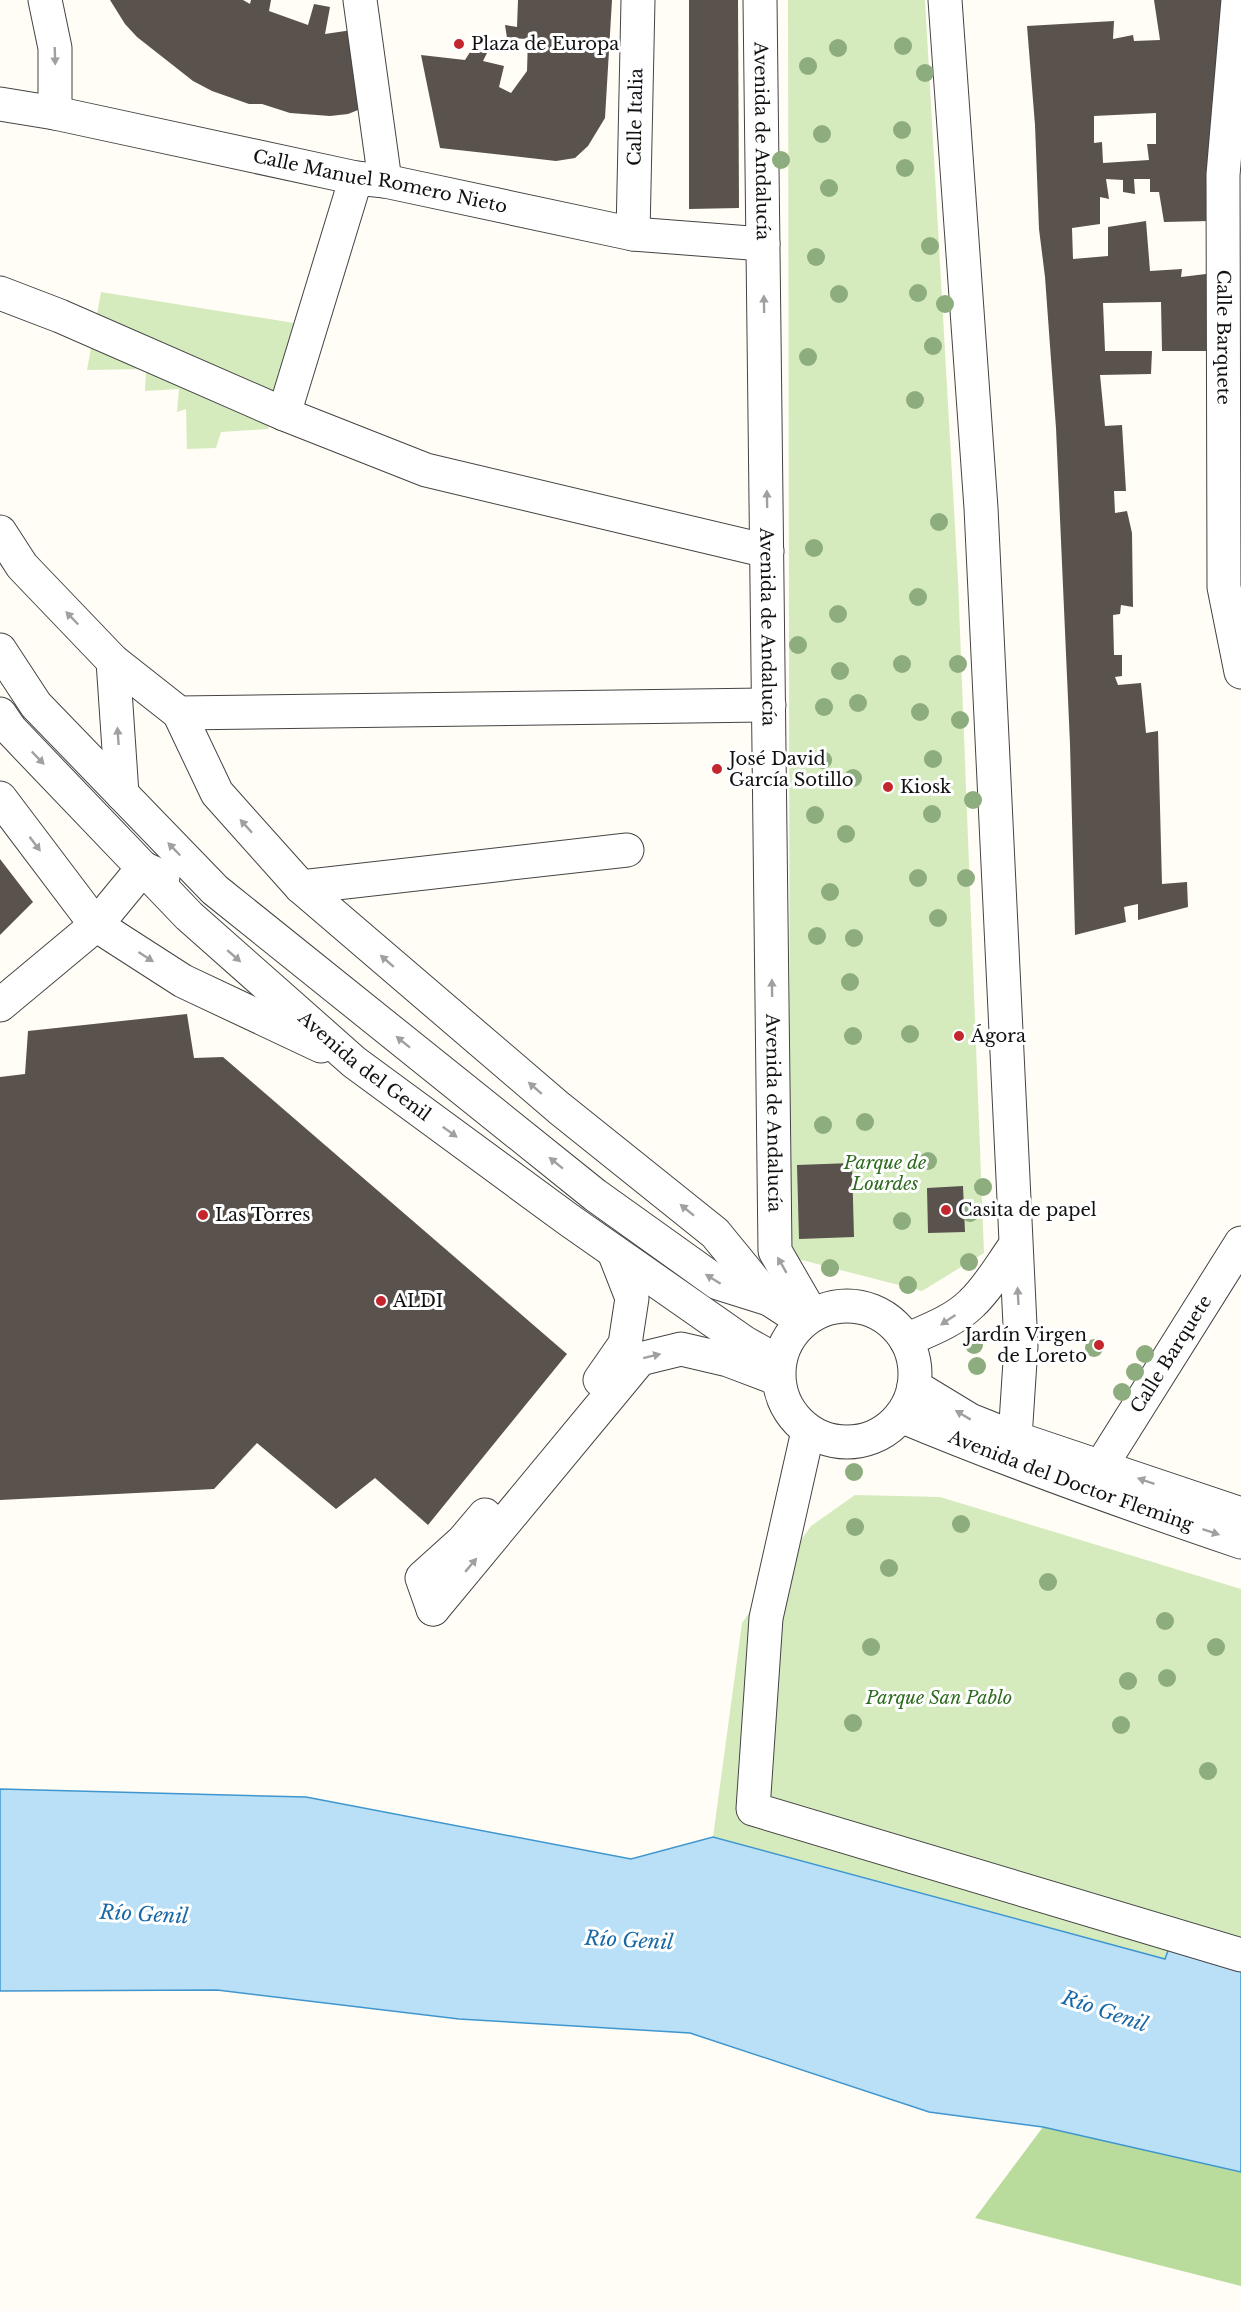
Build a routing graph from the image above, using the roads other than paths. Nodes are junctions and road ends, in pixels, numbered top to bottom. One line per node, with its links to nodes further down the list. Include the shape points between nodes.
1 (45, 0): 8 (street, one-way to 8, via 55,48)
2 (360, 0): 9 (street)
3 (638, 0): 10 (street, Calle Italia)
4 (760, 0): 11 (street, Avenida de Andalucía)
5 (945, 0): 32 (street, via 981,508)
6 (1239, 0): 18 (street, Calle Barquete, via 1223,187 1224,587)
7 (0, 104): 8 (street, Calle Manuel Romero Nieto)
8 (55, 113): 9 (street, Calle Manuel Romero Nieto)
9 (371, 180): 10 (street, Calle Manuel Romero Nieto); 13 (street)
10 (633, 234): 11 (street, Calle Manuel Romero Nieto)
11 (764, 244): 15 (street, Avenida de Andalucía, one-way to 11)
12 (0, 292): 13 (street)
13 (284, 414): 15 (street, via 426,470)
14 (0, 532): 17 (street, one-way to 14, via 22,566)
15 (767, 551): 19 (street, Avenida de Andalucía)
16 (0, 650): 22 (street, via 36,705)
17 (113, 661): 20 (street); 22 (street, one-way to 17)
18 (1241, 672)
19 (769, 705): 20 (street); 35 (street, Avenida de Andalucía, one-way to 19, via 775,1251)
20 (179, 713): 26 (street, one-way to 20, via 217,793)
21 (0, 714): 25 (street, Avenida del Genil, one-way to 25, via 10,730)
22 (122, 794): 28 (street, one-way to 22, via 214,890)
23 (0, 798): 27 (street, one-way to 27)
24 (627, 850): 26 (street)
25 (143, 868): 27 (street); 28 (street, via 188,889 224,921); 30 (street, Avenida del Genil, one-way to 30, via 189,916)
26 (302, 887): 34 (street, one-way to 26, via 715,1233 559,1108)
27 (96, 925): 29 (street); 30 (street, one-way to 30, via 183,981)
28 (280, 943): 34 (street, one-way to 28, via 718,1283 595,1195)
29 (0, 1005)
30 (354, 1062): 33 (street, Avenida del Genil, one-way to 33)
31 (1241, 1243): 42 (street, Calle Barquete)
32 (1015, 1246): 36 (street, one-way to 36, via 971,1304 941,1325); 41 (street, one-way to 32, via 1021,1346)
33 (614, 1252): 37 (street, Avenida del Genil); 37 (street, one-way to 37, via 632,1298 625,1344 592,1393 462,1541 422,1578 433,1610 640,1359 681,1349)
34 (769, 1299): 35 (street)
35 (807, 1318): 36 (street, via 832,1307 853,1306 874,1311 893,1323); 37 (street, via 784,1346)
36 (906, 1340): 38 (street, via 913,1354)
37 (779, 1370): 40 (street, via 783,1399 793,1417)
38 (914, 1386): 39 (street); 41 (street, Avenida del Doctor Fleming, one-way to 38, via 970,1420)
39 (901, 1416): 40 (street, via 873,1437 851,1443 829,1440); 44 (street, Avenida del Doctor Fleming, one-way to 44, via 1107,1497)
40 (808, 1431): 45 (street, via 766,1618 753,1809)
41 (1015, 1438): 42 (street, Avenida del Doctor Fleming)
42 (1101, 1466): 43 (street, Avenida del Doctor Fleming, one-way to 42)
43 (1241, 1514)
44 (1241, 1542)
45 (1241, 1955)

